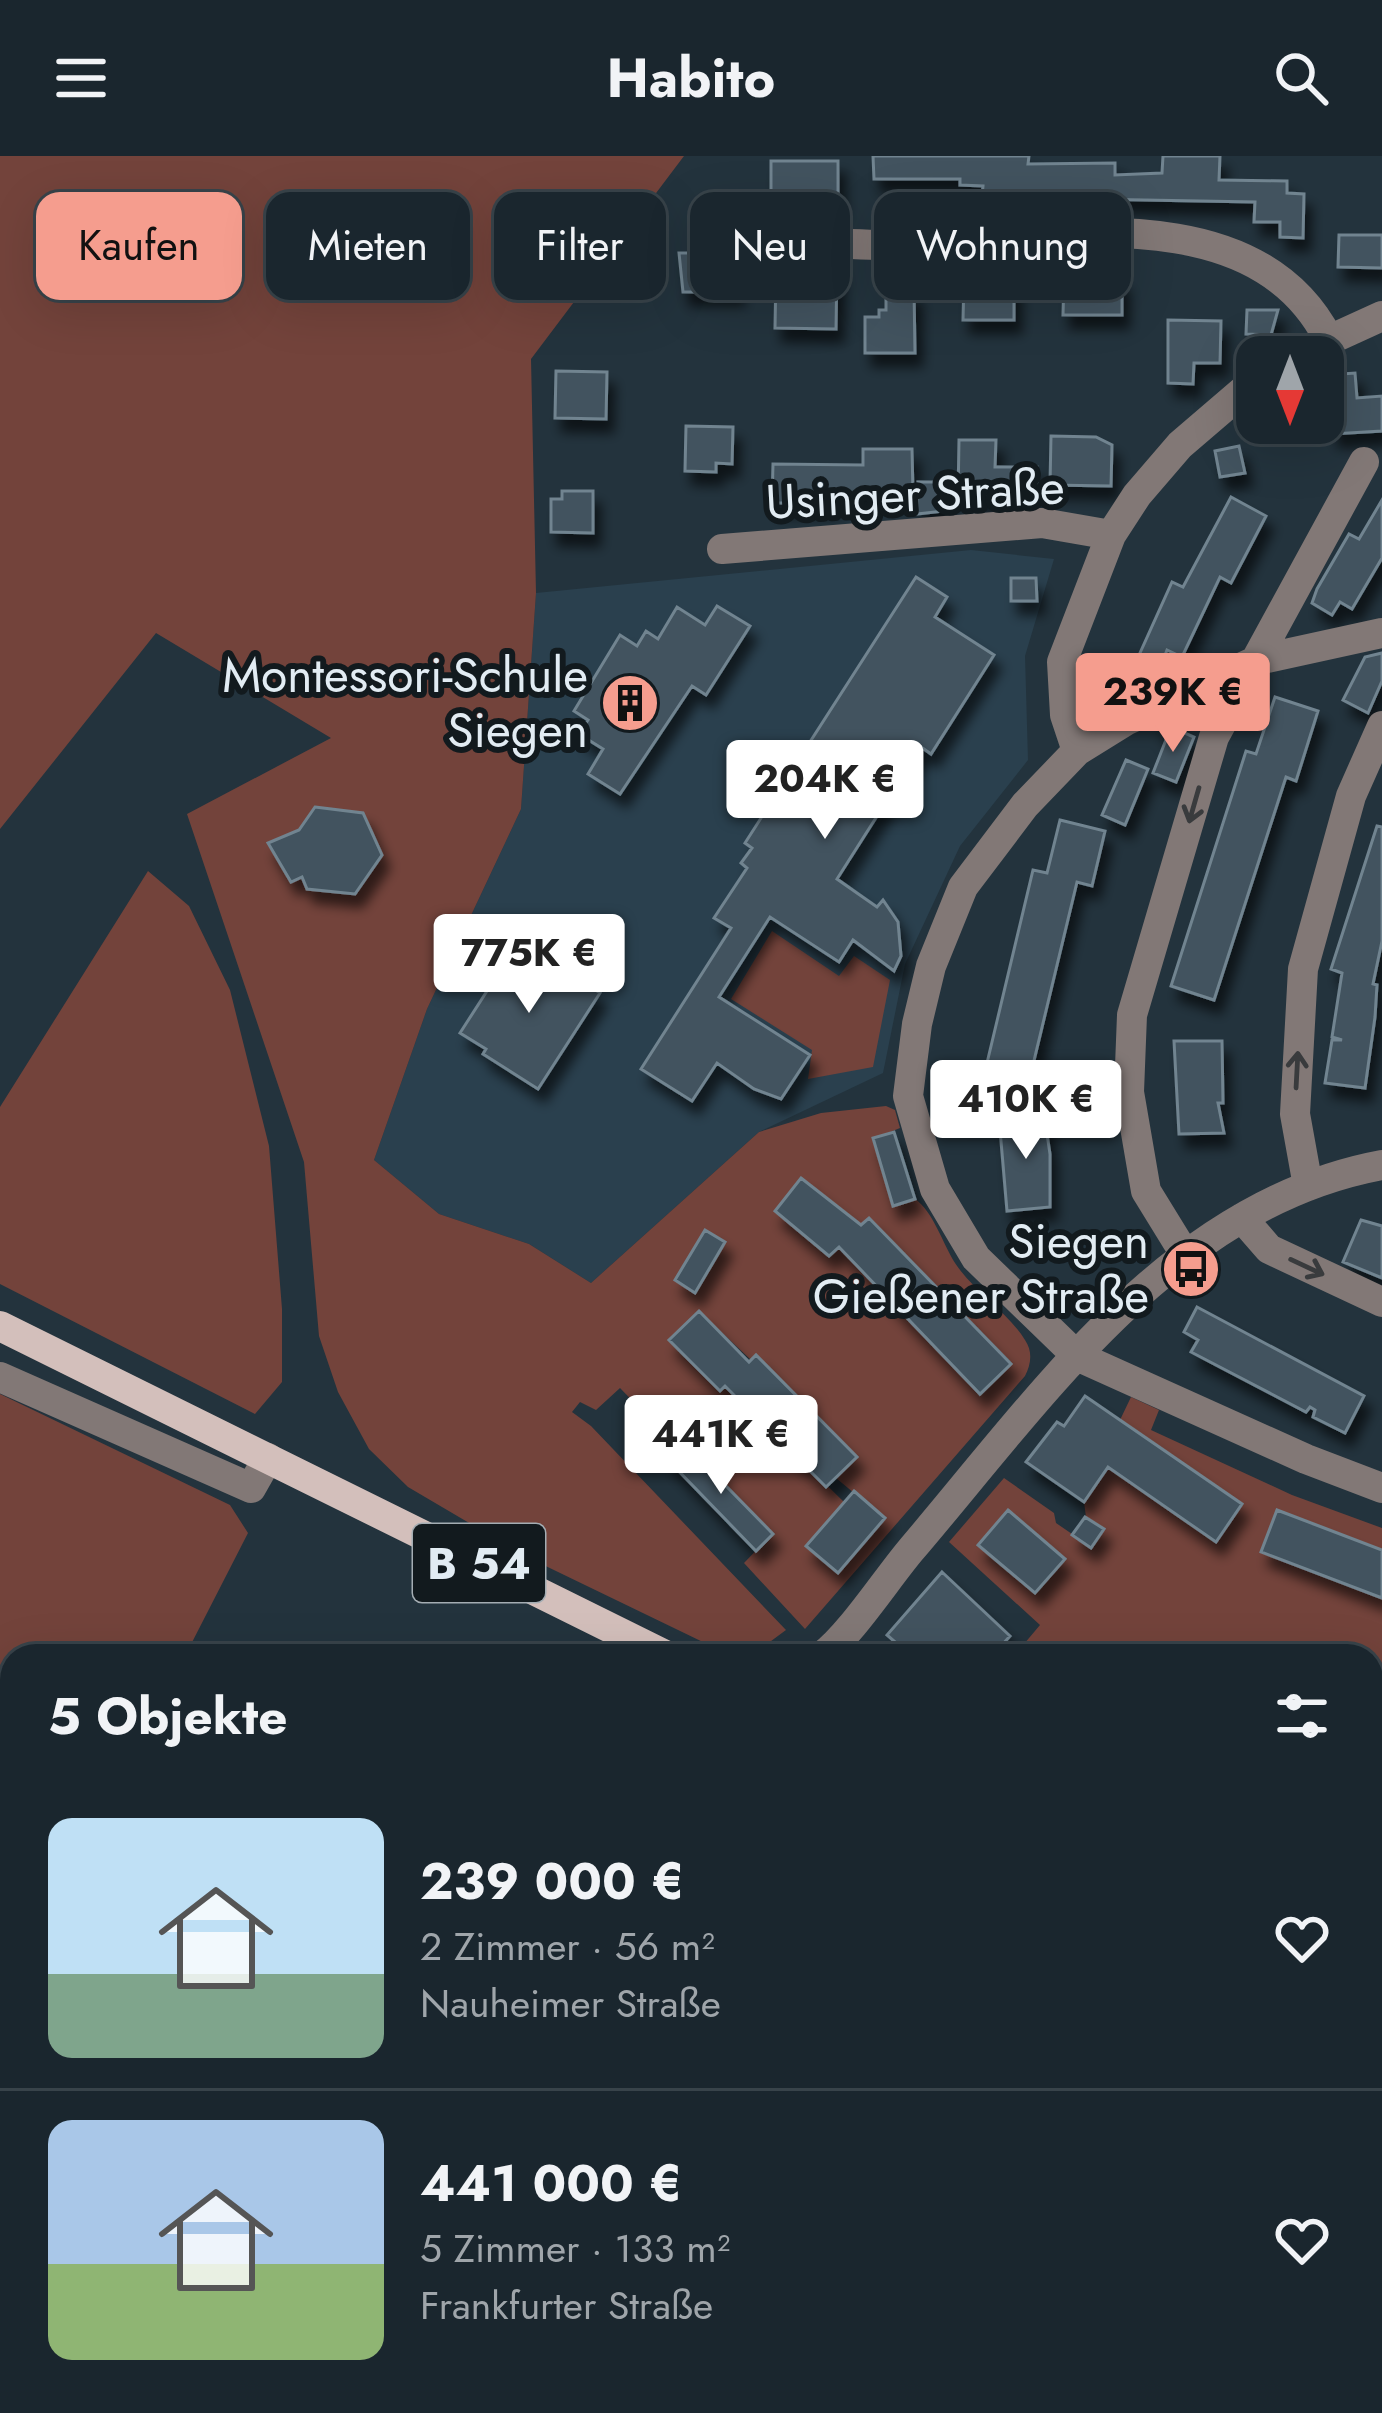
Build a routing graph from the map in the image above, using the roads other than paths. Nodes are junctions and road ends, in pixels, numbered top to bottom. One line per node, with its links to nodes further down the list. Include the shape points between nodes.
1 (850, 242): 3 (street, via 1122,231 1177,236 1231,253 1286,284)
2 (1382, 316): 4 (street)
3 (1327, 336)
4 (1333, 336)
5 (1236, 397): 7 (street, via 1180,445)
6 (1364, 462): 10 (street)
7 (1111, 535): 8 (street, Usinger Straße, via 1042,523); 12 (street, via 1062,662)
8 (722, 549)
9 (1382, 633): 10 (street)
10 (1258, 660): 12 (street); 16 (street, one-way to 16, via 1214,737 1132,1015 1129,1092 1146,1191)
11 (1382, 726): 14 (street, one-way to 11, via 1294,1114 1304,969 1351,796)
12 (1077, 751): 19 (street, via 964,887 931,967 908,1096 935,1189 976,1258)
13 (1382, 1165): 14 (street)
14 (1309, 1186): 15 (street)
15 (1242, 1218): 16 (street); 17 (street, one-way to 17, via 1269,1249)
16 (1186, 1256): 19 (street)
17 (1382, 1302)
18 (0, 1326): 21 (main road, B 54)
19 (1077, 1356): 22 (street); 24 (street)
20 (0, 1377): 21 (street, via 251,1488)
21 (268, 1458): 23 (main road, B 54)
22 (1382, 1488)
23 (643, 1644)
24 (834, 1644)

